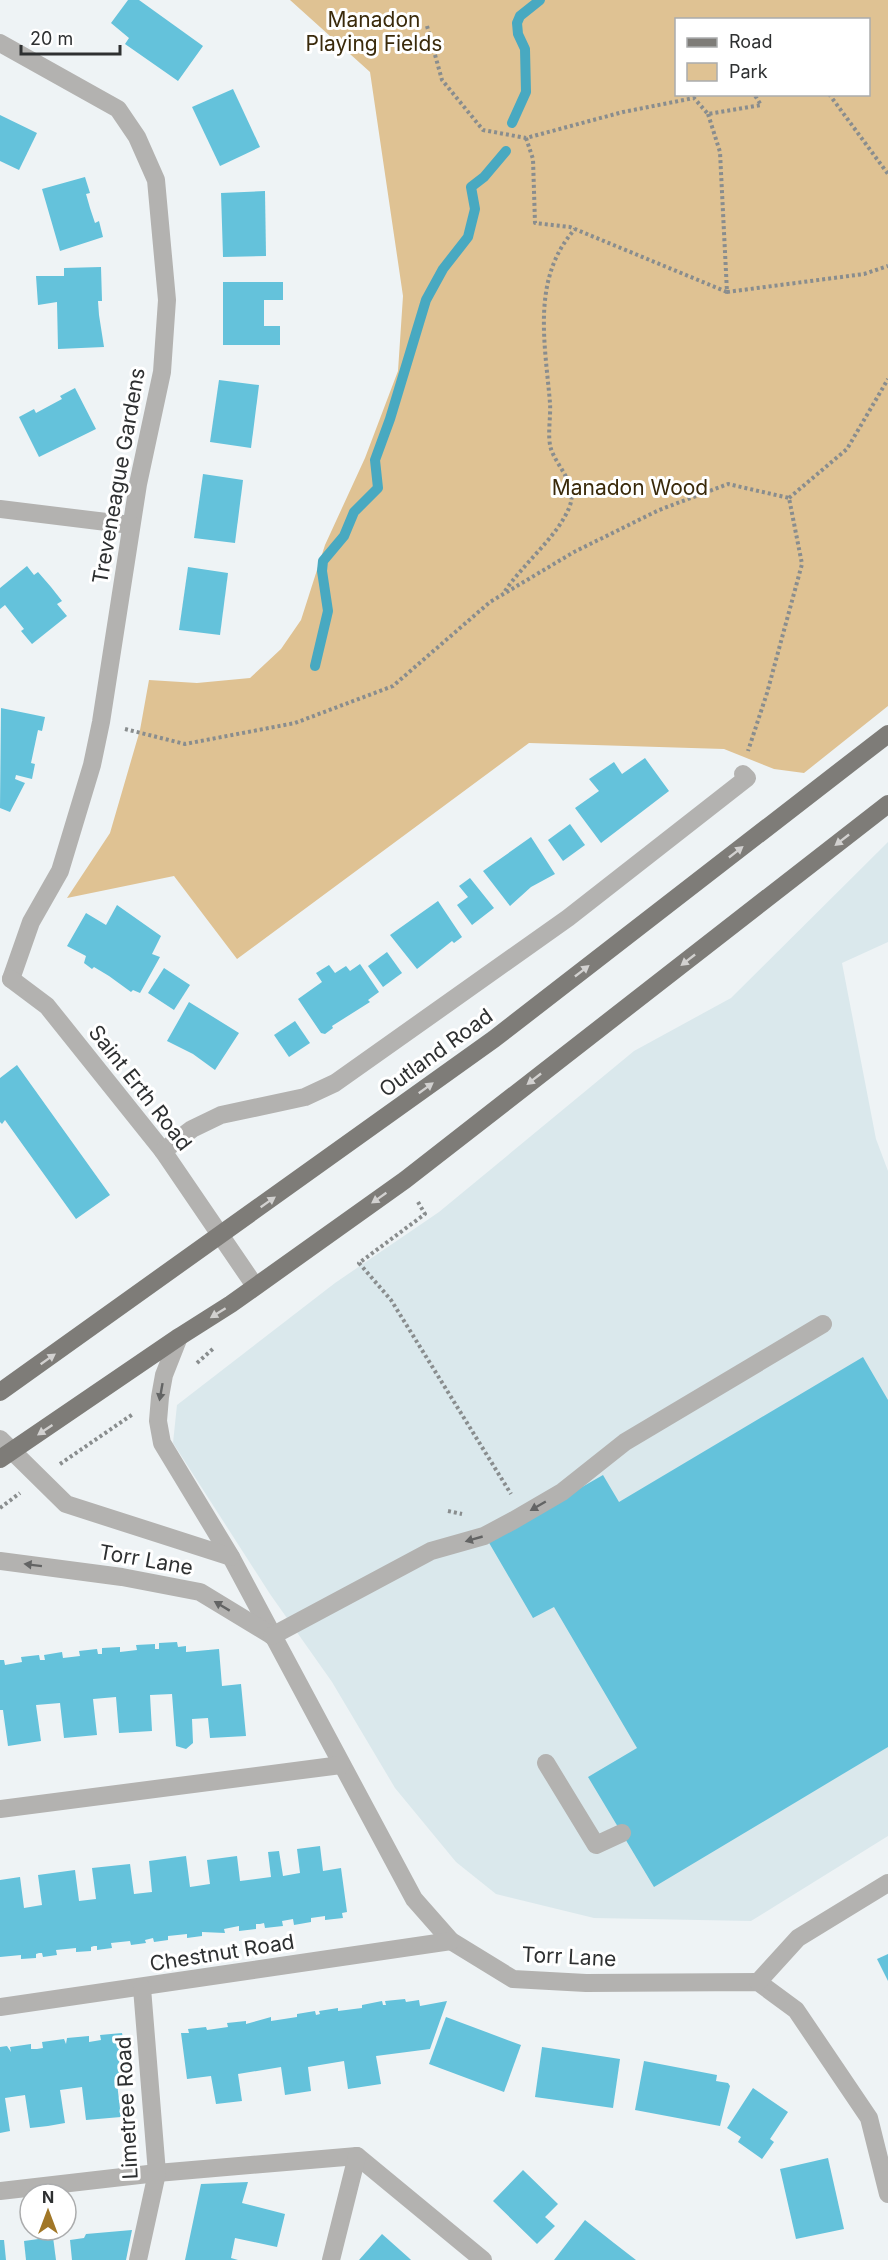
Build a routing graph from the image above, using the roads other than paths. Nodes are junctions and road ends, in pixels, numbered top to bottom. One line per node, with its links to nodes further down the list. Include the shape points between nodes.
1 (0, 43): 3 (street, Treveneague Gardens, via 118,109 137,137 156,180 167,300 162,372)
2 (0, 509): 3 (street)
3 (131, 525): 7 (street, Treveneague Gardens, via 92,765 60,871 31,922)
4 (888, 734): 9 (main road, Outland Road, one-way to 4, via 494,1039)
5 (743, 774): 8 (street, Outland Road, via 747,778 568,918 335,1083 305,1097 220,1116 192,1129)
6 (888, 804): 10 (main road, one-way to 10, via 405,1180)
7 (6, 981): 8 (street, Saint Erth Road, via 47,1006)
8 (163, 1151): 9 (street, Saint Erth Road)
9 (220, 1236): 10 (street, Saint Erth Road); 13 (main road, Outland Road, one-way to 9)
10 (255, 1286): 12 (main road, one-way to 12)
11 (824, 1324): 17 (street, one-way to 17, via 625,1442 562,1492 484,1536 431,1551)
12 (179, 1336): 14 (main road, one-way to 14); 15 (street, Torr Lane, one-way to 15, via 160,1397 158,1421 162,1443)
13 (0, 1392)
14 (4, 1450): 15 (street, Torr Lane, via 66,1504)
15 (231, 1557): 17 (street, Torr Lane)
16 (0, 1561): 17 (street, Torr Lane, one-way to 16, via 200,1592)
17 (272, 1636): 19 (street, Torr Lane)
18 (546, 1763): 21 (street, via 596,1845)
19 (341, 1765): 20 (street); 23 (street, Torr Lane, via 414,1899)
20 (0, 1809)
21 (622, 1833)
22 (888, 1883): 24 (street, via 798,1938)
23 (451, 1941): 24 (street, Torr Lane, via 513,1979 586,1983); 25 (street, Chestnut Road)
24 (758, 1982): 30 (street, via 796,2010 869,2118)
25 (142, 1988): 26 (street, Chestnut Road); 28 (street, Limetree Road)
26 (0, 2007)
27 (357, 2156): 28 (street); 32 (street); 33 (street)
28 (157, 2173): 29 (street); 31 (street, Limetree Road)
29 (0, 2191)
30 (888, 2194)
31 (138, 2260)
32 (331, 2260)
33 (483, 2260)

